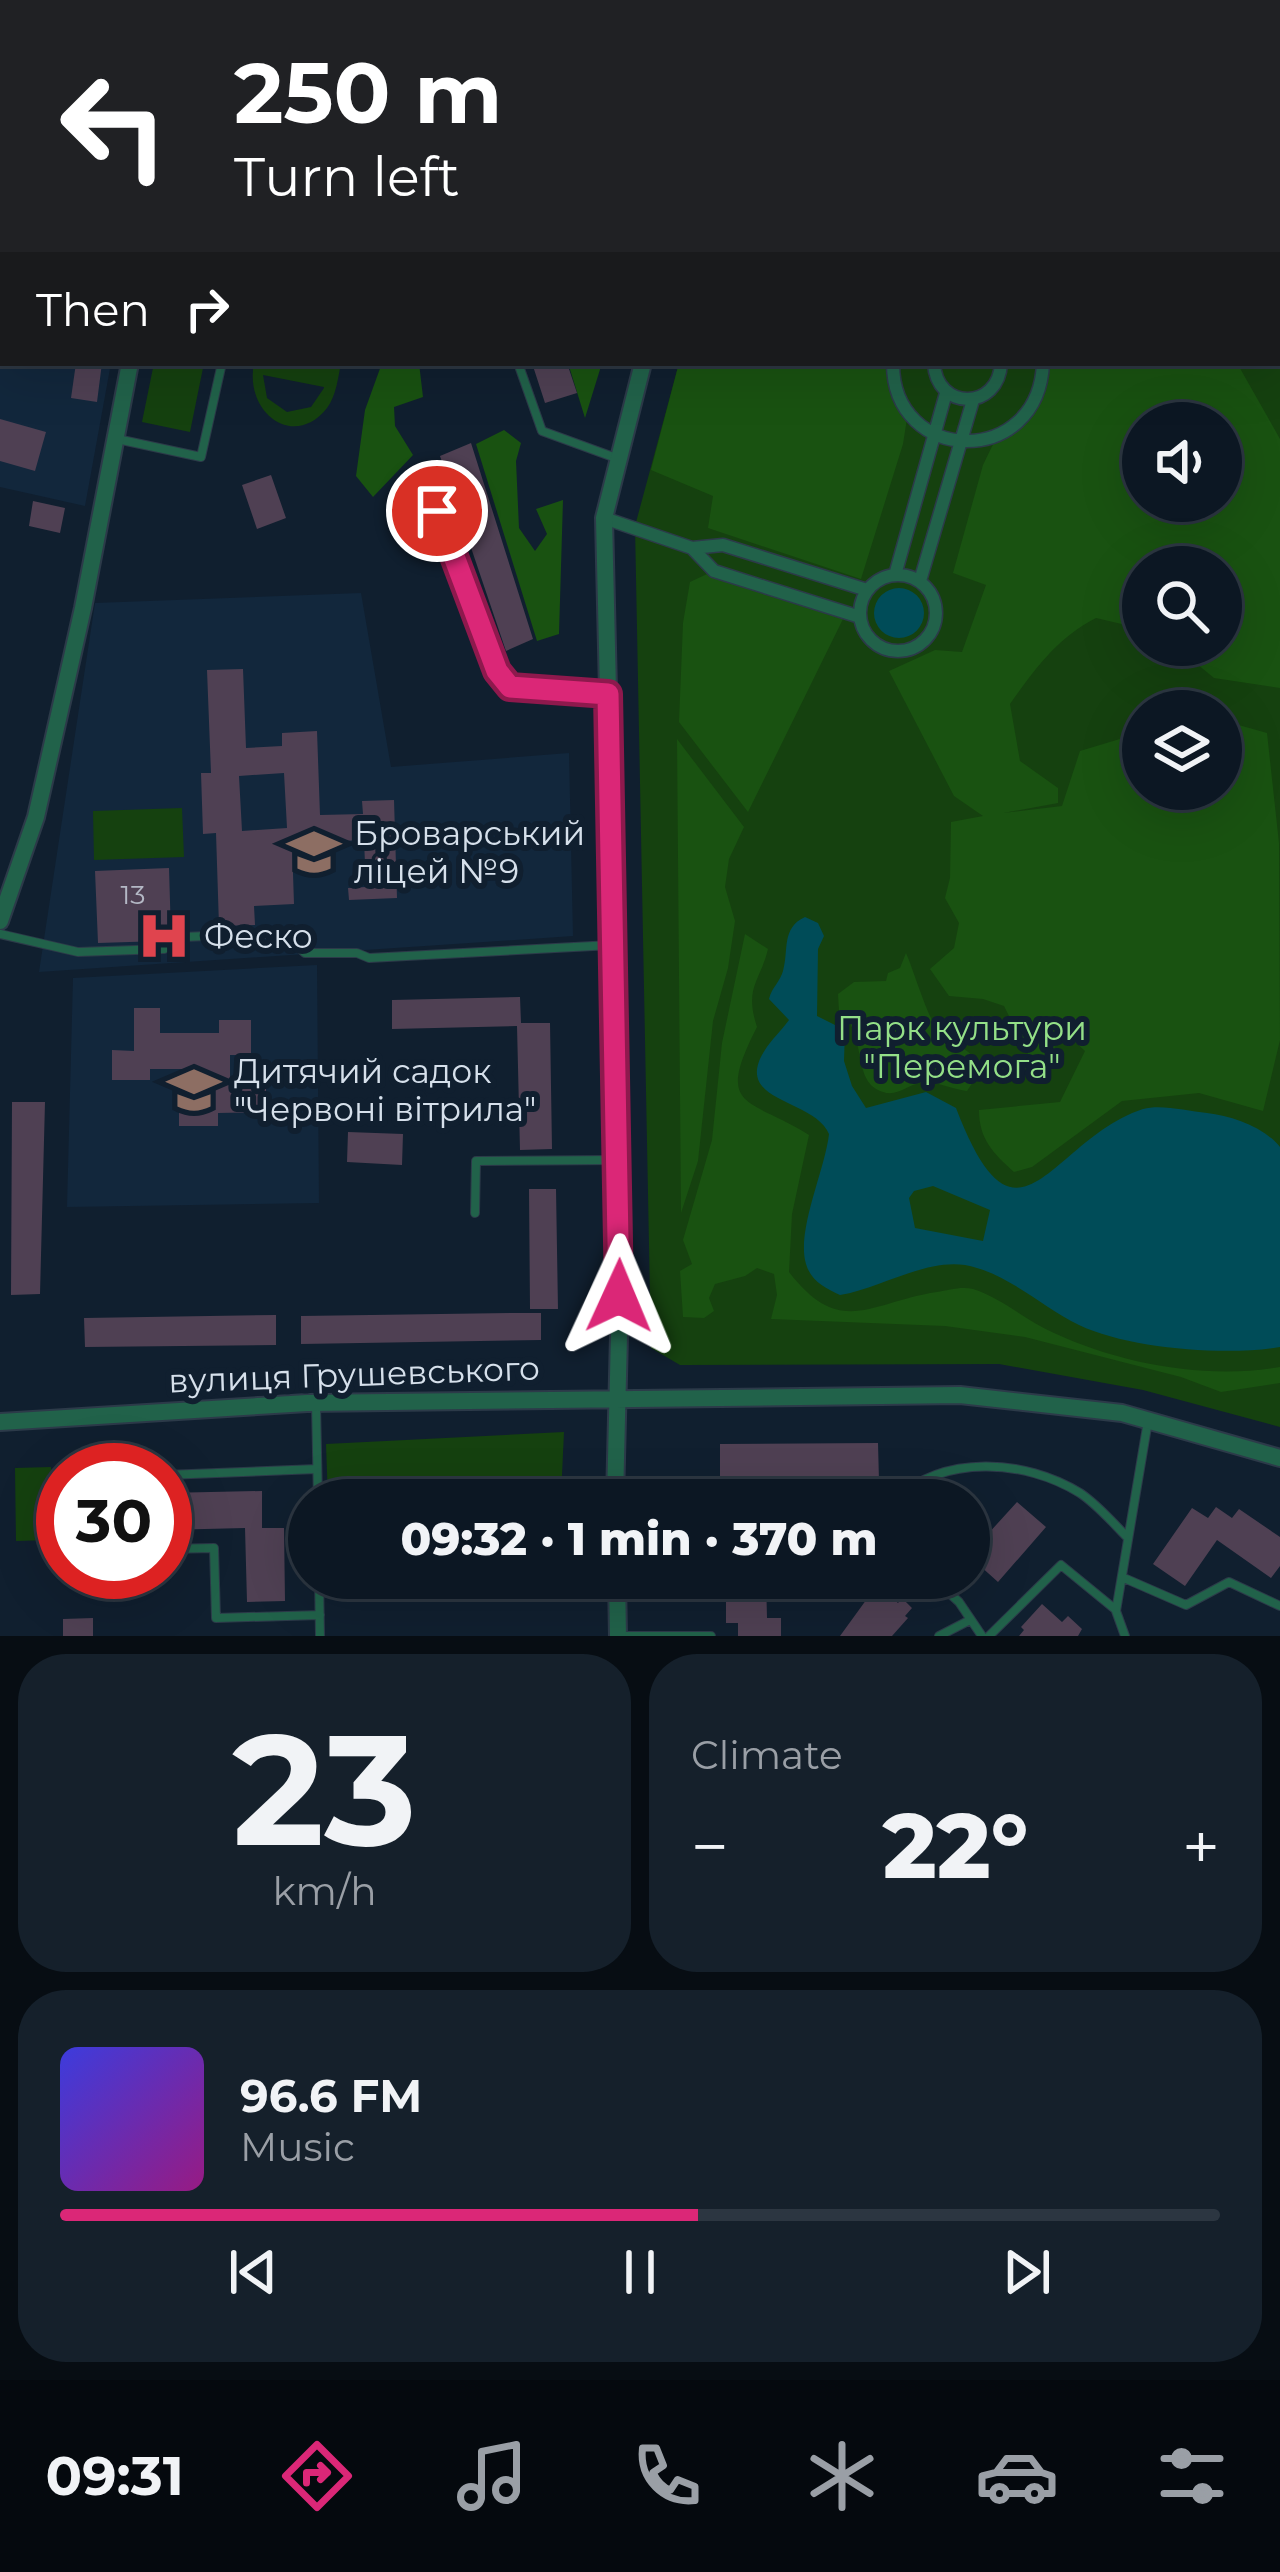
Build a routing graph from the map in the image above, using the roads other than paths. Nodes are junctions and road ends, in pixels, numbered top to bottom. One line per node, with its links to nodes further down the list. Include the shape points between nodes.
1 (129, 366): 12 (street)
2 (221, 366): 12 (lane, via 201,457)
3 (519, 366): 14 (lane, via 542,431)
4 (642, 366): 14 (street)
5 (893, 366): 11 (street, via 905,408)
6 (934, 366): 9 (street)
7 (1000, 366): 10 (street, via 997,384)
8 (1042, 366): 13 (street, via 1035,401 1019,422 997,436)
9 (946, 393): 10 (street); 11 (street)
10 (973, 400): 13 (street)
11 (935, 434): 13 (street); 18 (street)
12 (115, 439): 23 (street, via 36,817)
13 (961, 442): 19 (street)
14 (618, 458): 16 (street)
15 (423, 471): 22 (lane, via 497,671 510,687)
16 (604, 518): 17 (street); 22 (street)
17 (692, 548): 20 (street, via 723,544); 21 (street, via 714,571)
18 (895, 574): 19 (street); 20 (street)
19 (920, 581): 21 (street, via 937,611 921,644 884,648)
20 (867, 590): 21 (street)
21 (860, 617)
22 (608, 694): 25 (street)
23 (0, 921)
24 (0, 934): 25 (lane, via 78,952 283,933 305,952 369,958)
25 (614, 945): 26 (street)
26 (618, 1160): 27 (lane, via 476,1161); 28 (street)
27 (475, 1213)
28 (616, 1397): 29 (street, вулиця Грушевського); 30 (street, вулиця Грушевського, via 960,1395); 36 (street)
29 (316, 1402): 31 (street, вулиця Грушевського); 33 (lane)
30 (1148, 1421): 32 (street, вулиця Грушевського); 38 (lane)
31 (0, 1422)
32 (1280, 1458)
33 (317, 1469): 34 (lane); 35 (lane)
34 (192, 1474)
35 (317, 1479)
36 (615, 1479)
37 (930, 1479): 38 (lane, via 976,1466 1052,1479)
38 (1128, 1538): 40 (lane)
39 (192, 1548): 46 (lane, via 214,1548 216,1618)
40 (1124, 1578): 44 (lane, via 1186,1604 1229,1582); 45 (lane)
41 (320, 1599): 46 (lane)
42 (617, 1599): 49 (street)
43 (956, 1599): 47 (lane)
44 (1280, 1606)
45 (1116, 1611): 52 (lane, via 1061,1565); 53 (lane)
46 (320, 1615): 48 (lane)
47 (970, 1620): 51 (lane); 52 (lane)
48 (320, 1636)
49 (618, 1636): 50 (lane)
50 (711, 1636)
51 (939, 1636)
52 (986, 1636)
53 (1125, 1636)

